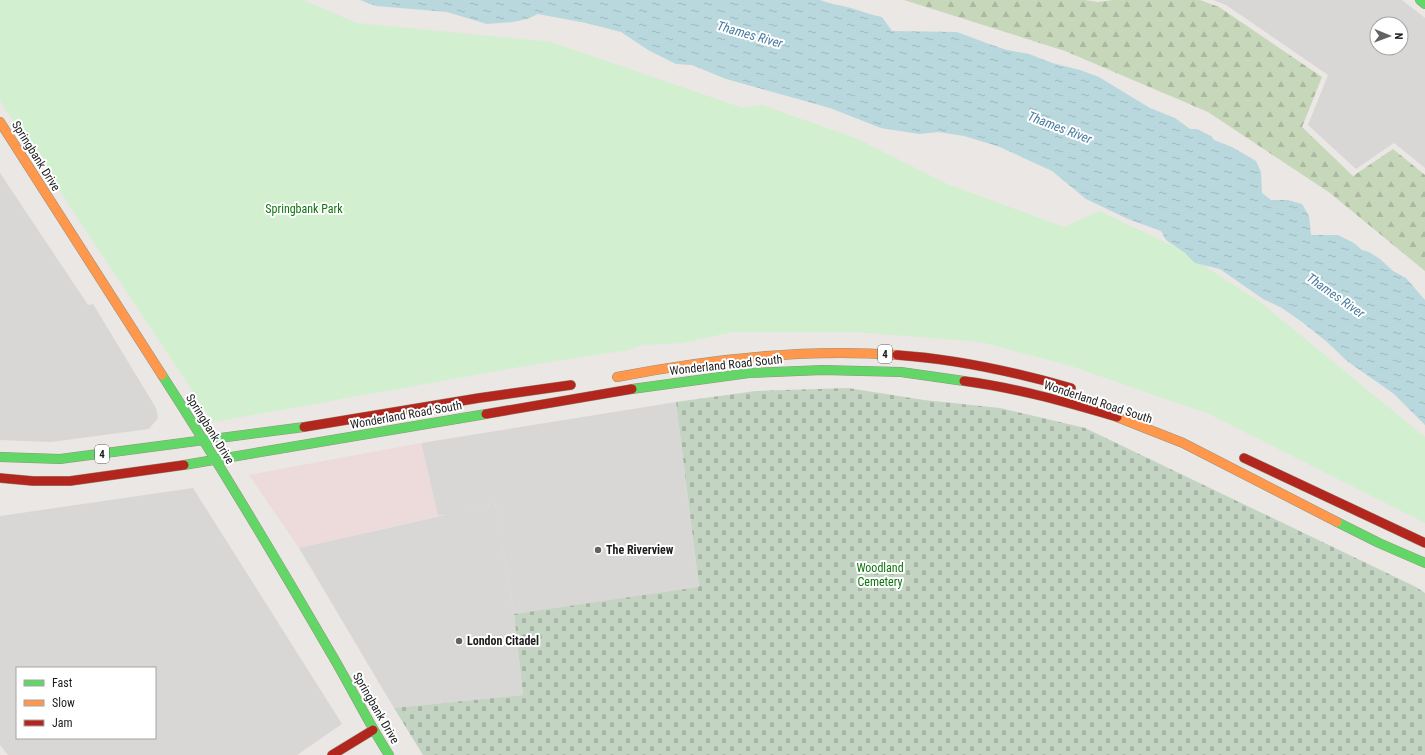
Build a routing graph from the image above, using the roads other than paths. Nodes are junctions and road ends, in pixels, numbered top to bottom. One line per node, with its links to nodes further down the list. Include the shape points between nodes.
1 (1420, 0): 2 (main road)
2 (1425, 4)
3 (0, 122): 7 (main road, Springbank Drive)
4 (608, 378): 6 (main road, Wonderland Road South / 4, via 674,366 787,354 870,353 924,357 1036,378)
5 (577, 384): 7 (main road, Wonderland Road South / 4)
6 (1080, 391)
7 (204, 441): 9 (main road, Wonderland Road South / 4, via 60,459); 10 (main road, Springbank Drive)
8 (1234, 453): 12 (main road)
9 (0, 457)
10 (215, 460): 11 (main road, Wonderland Road South / 4, via 70,481); 13 (main road, Wonderland Road South / 4, via 707,378 823,370 901,372 988,384 1044,396 1122,419 1183,443 1379,543); 14 (main road, Springbank Drive, via 330,651)
11 (0, 478)
12 (1425, 543)
13 (1425, 563)
14 (373, 730): 15 (main road); 16 (main road, Springbank Drive)
15 (332, 755)
16 (389, 755)

